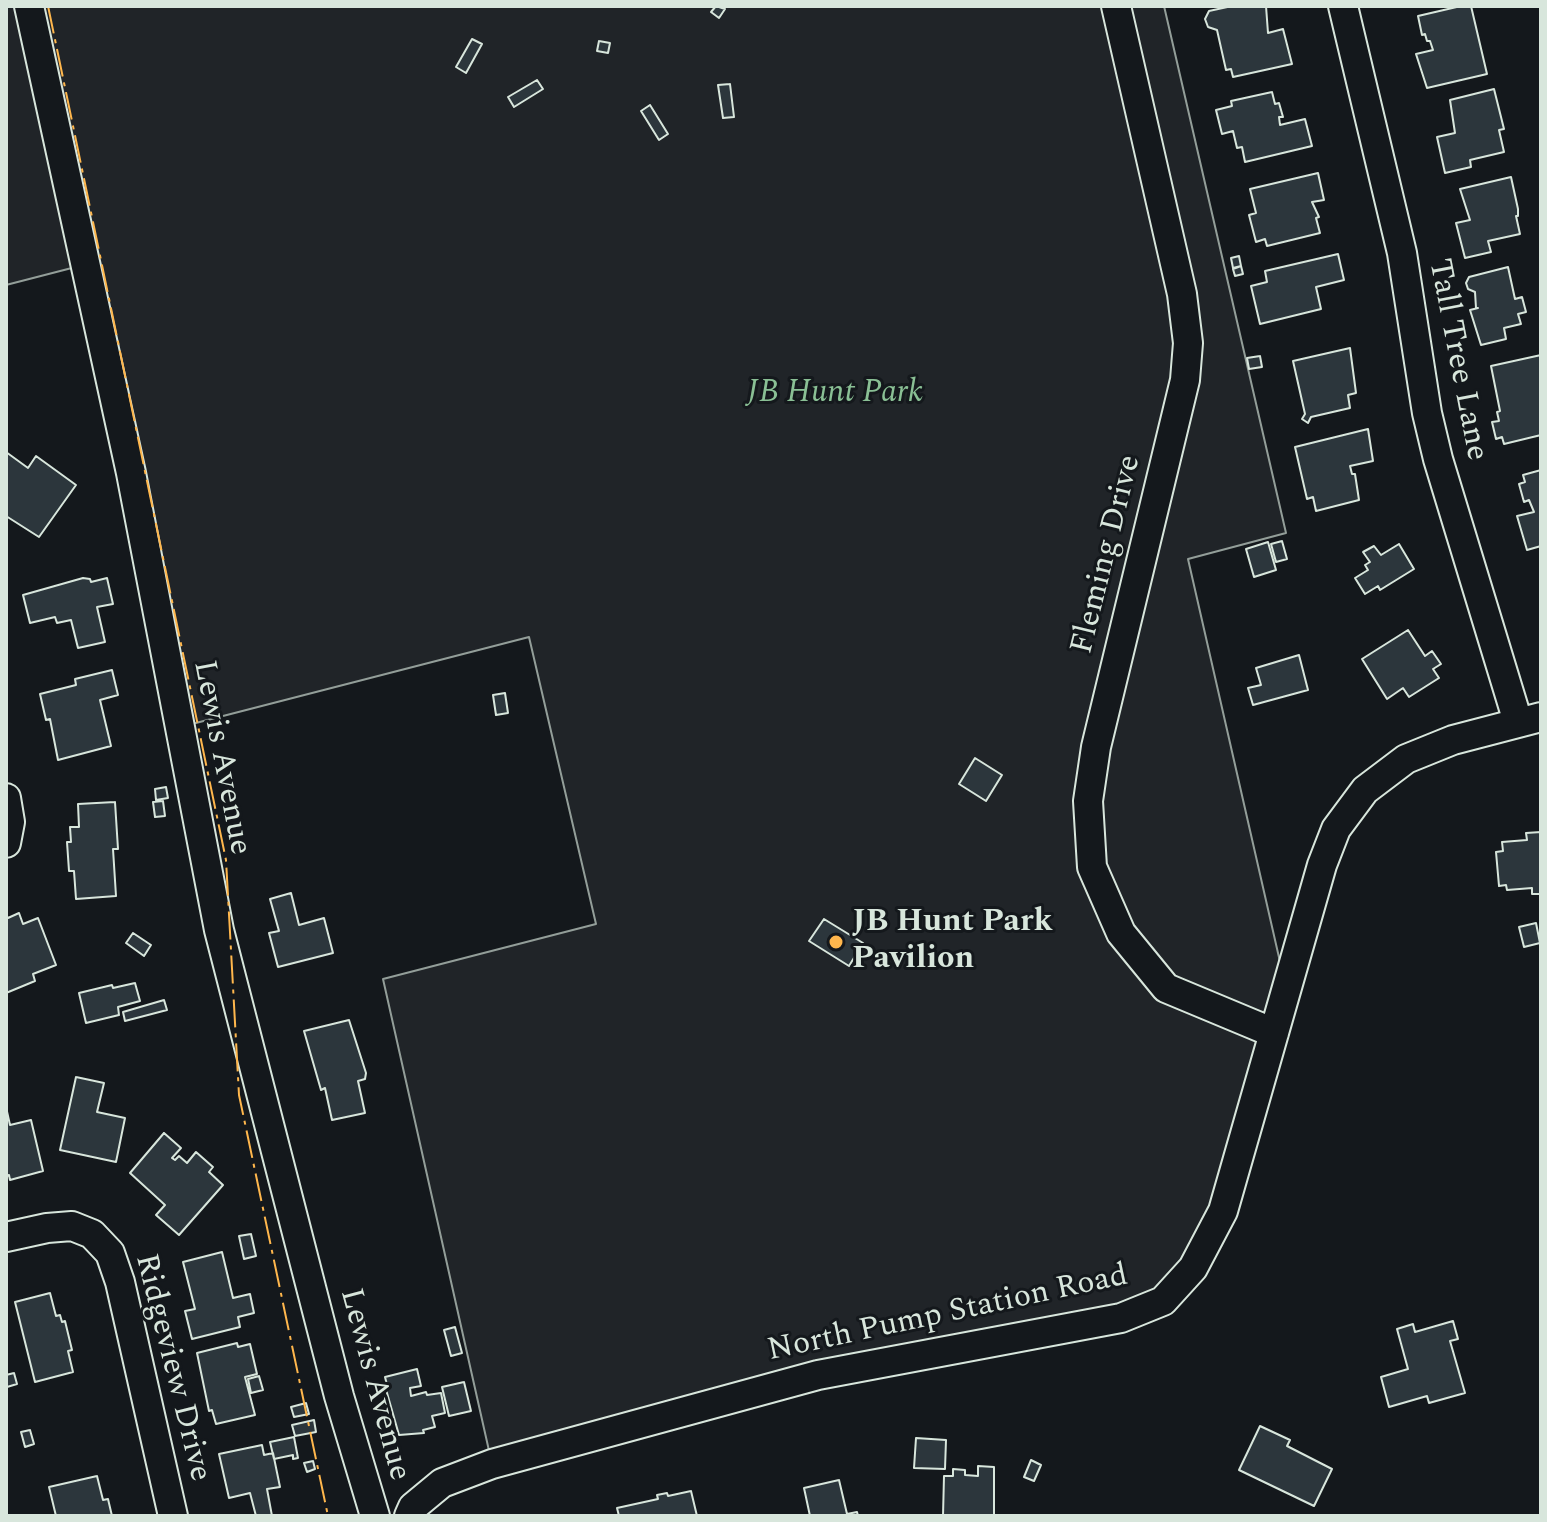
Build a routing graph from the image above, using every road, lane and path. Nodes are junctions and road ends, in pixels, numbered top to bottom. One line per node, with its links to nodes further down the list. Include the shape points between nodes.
1 (29, 6): 10 (street, Lewis Avenue, via 131,473 219,930)
2 (1116, 6): 7 (street, Fleming Drive, via 1182,294 1188,343 1185,380 1096,747 1088,801 1092,867 1121,933 1166,988)
3 (1343, 6): 4 (street, Tall Tree Lane, via 1402,253 1438,459)
4 (1530, 719): 7 (street, North Pump Station Road, via 1406,759 1365,790 1336,829 1322,865)
5 (6, 798): 6 (street)
6 (6, 843)
7 (1274, 1033): 11 (street, North Pump Station Road, via 1223,1211 1193,1268 1163,1301 1121,1318 818,1375 492,1464 442,1483)
8 (6, 1237): 9 (street, Ridgeview Drive, via 72,1226 92,1234 110,1253)
9 (173, 1516)
10 (375, 1516)
11 (409, 1516)

